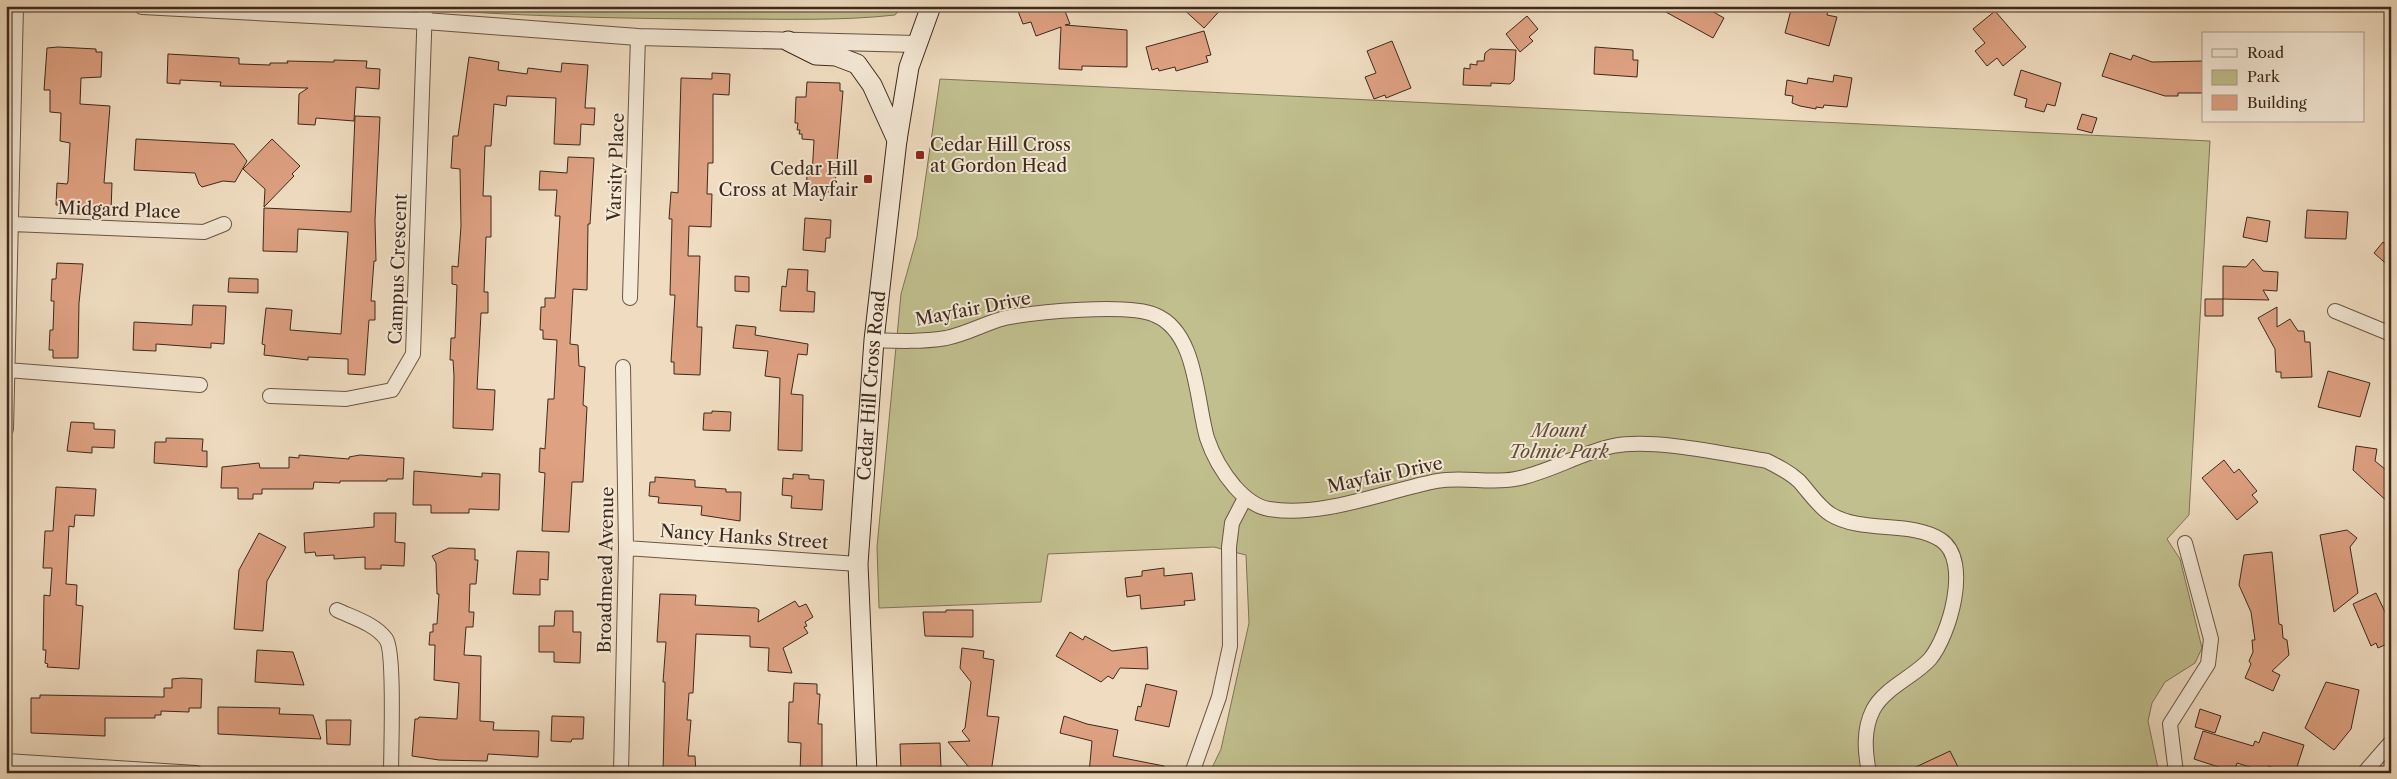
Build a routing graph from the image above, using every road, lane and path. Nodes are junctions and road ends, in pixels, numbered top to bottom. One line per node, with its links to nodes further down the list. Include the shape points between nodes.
1 (16, 6): 9 (street)
2 (142, 6): 4 (street)
3 (930, 6): 7 (main road, Cedar Hill Cross Road)
4 (425, 13): 5 (street); 18 (street, Campus Crescent, via 414,354 392,390 346,399)
5 (638, 37): 6 (street); 11 (street, Varsity Place)
6 (788, 41): 7 (street); 8 (main road, via 816,55 836,56 856,64 872,85)
7 (916, 44): 8 (main road, Cedar Hill Cross Road)
8 (897, 140): 14 (main road, Cedar Hill Cross Road)
9 (12, 224): 10 (street, Midgard Place, via 204,232); 16 (street)
10 (224, 224)
11 (630, 298)
12 (2335, 311): 13 (street)
13 (2391, 334)
14 (874, 340): 20 (street, Mayfair Drive, via 943,338 1005,318 1032,315 1101,310 1154,314 1170,323 1181,336 1208,440 1223,473); 23 (main road, Cedar Hill Cross Road)
15 (623, 367): 22 (street, Broadmead Avenue)
16 (7, 370): 17 (street); 19 (street)
17 (200, 385)
18 (270, 396)
19 (6, 429)
20 (1245, 498): 31 (street, via 1232,523 1229,547 1230,646 1219,697); 32 (street, Mayfair Drive, via 1265,508 1287,511 1314,508 1439,481 1511,480 1538,474 1599,449 1630,444 1767,461 1784,469 1831,514 1874,527 1929,535 1941,540 1953,557 1957,572 1955,592 1944,633 1930,659 1874,707 1866,730 1865,754)
21 (2185, 543): 33 (street, via 2211,639 2208,664 2170,724)
22 (626, 548): 23 (street, Nancy Hanks Street); 29 (street, Broadmead Avenue)
23 (858, 564): 30 (main road, Cedar Hill Cross Road)
24 (337, 610): 28 (street, via 371,625 388,640)
25 (2391, 742): 34 (street)
26 (6, 761): 27 (street)
27 (196, 773)
28 (391, 773)
29 (621, 773)
30 (867, 773)
31 (1192, 773)
32 (1869, 773)
33 (2176, 773)
34 (2364, 773)

